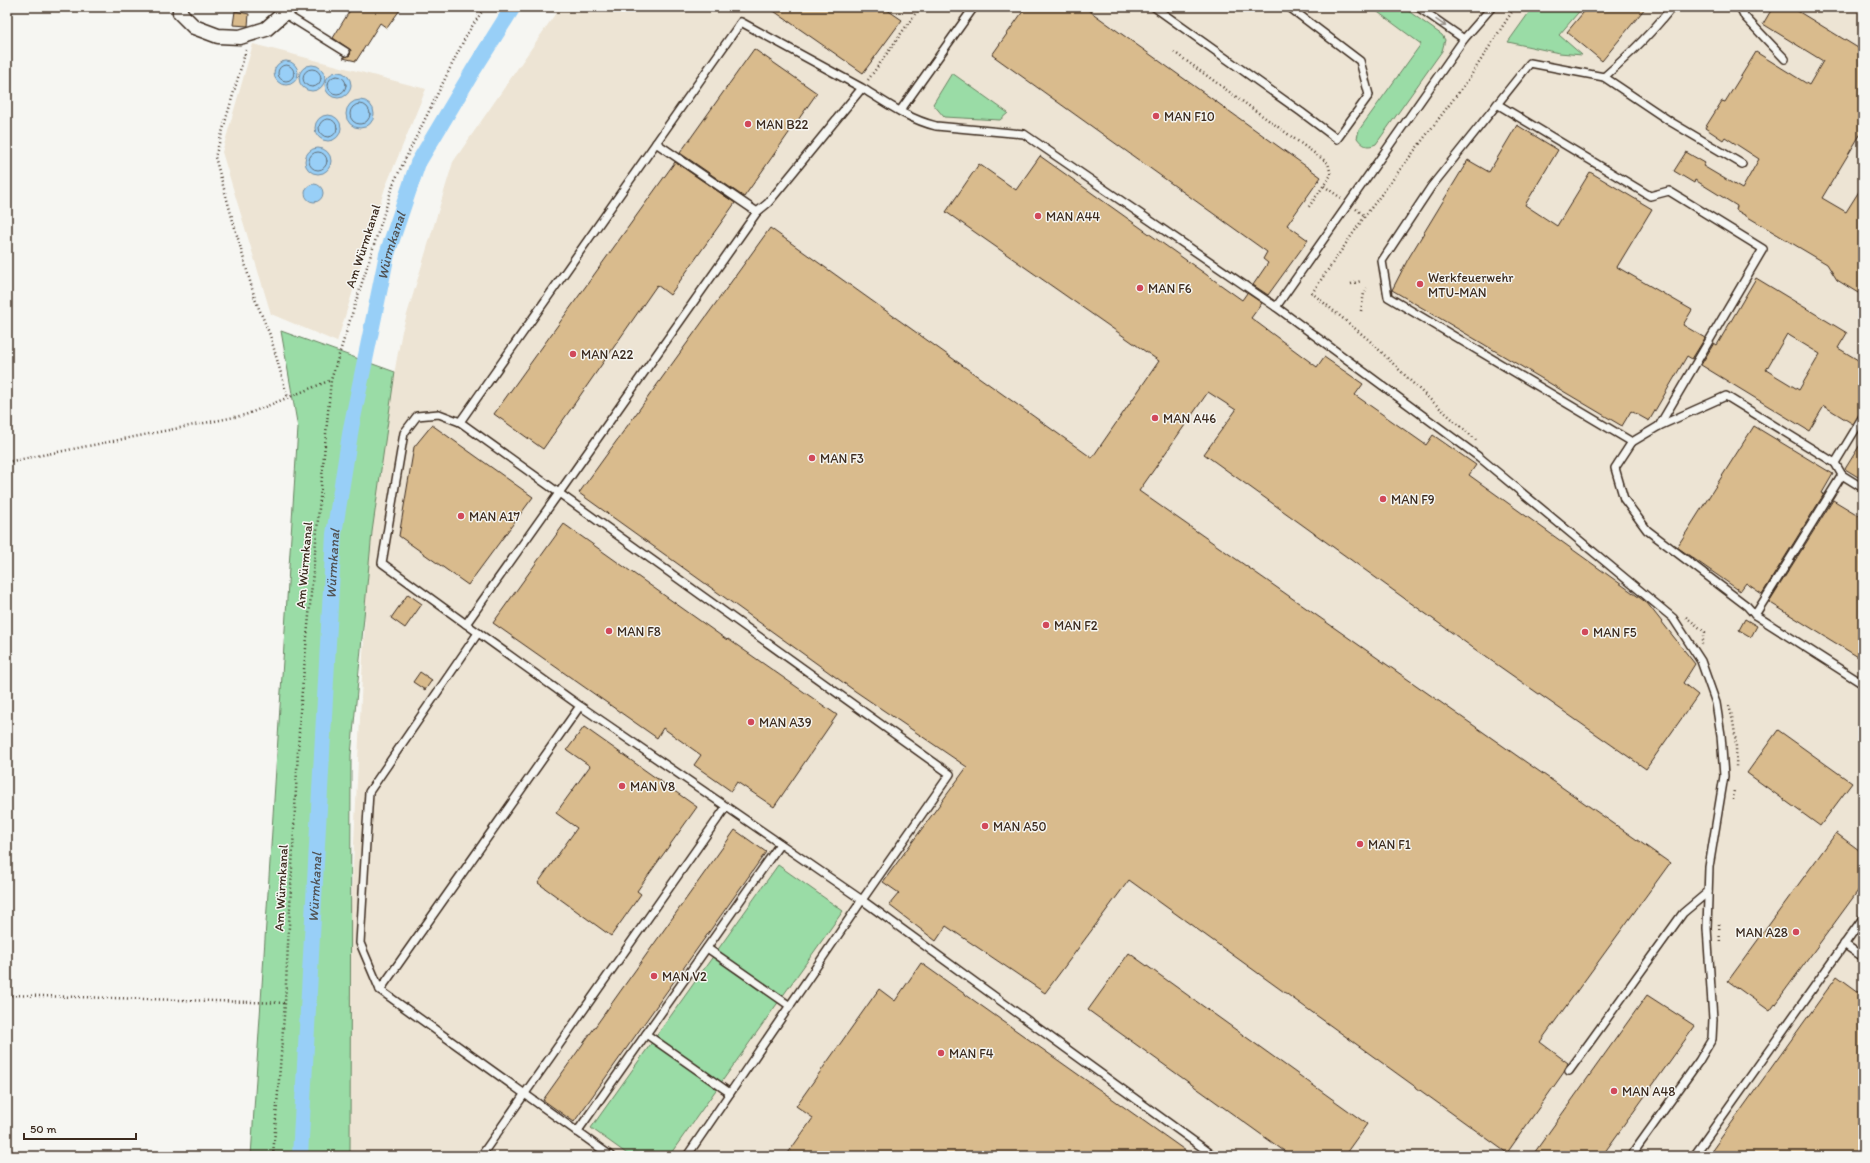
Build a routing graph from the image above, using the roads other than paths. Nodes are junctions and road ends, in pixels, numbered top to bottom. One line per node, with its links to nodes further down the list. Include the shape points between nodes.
1 (180, 7): 8 (street, via 180,13 194,27 218,36 240,37 266,29)
2 (974, 7): 16 (lane)
3 (1154, 7): 4 (lane, via 1337,139 1369,95 1360,61)
4 (1289, 7)
5 (1418, 7): 10 (lane, one-way to 10)
6 (1672, 7): 13 (lane)
7 (1740, 7): 12 (lane, via 1745,17)
8 (288, 10): 11 (lane)
9 (1490, 10): 10 (lane)
10 (1464, 39): 20 (lane)
11 (346, 52)
12 (1785, 60)
13 (1604, 77): 15 (lane, via 1530,63); 18 (lane, via 1671,122)
14 (862, 88): 16 (lane); 17 (lane, via 741,22); 19 (lane, via 768,203)
15 (1497, 104): 23 (lane, via 1650,196 1669,191 1764,249); 24 (lane, via 1431,187 1382,261 1388,297)
16 (900, 111): 20 (lane, via 936,126 1024,134)
17 (656, 144): 19 (lane); 22 (lane)
18 (1742, 164)
19 (756, 212): 28 (lane)
20 (1276, 307): 36 (lane, via 1479,457 1673,618 1700,661 1716,703 1721,735 1724,776 1709,866)
21 (1863, 417): 25 (lane)
22 (460, 422): 28 (lane); 30 (lane, via 439,414 417,416 404,433 382,563)
23 (1659, 426): 24 (lane); 25 (lane, via 1726,396)
24 (1632, 442): 29 (lane, via 1615,468 1624,500 1647,530 1747,606)
25 (1834, 463): 26 (lane)
26 (1842, 475): 27 (lane); 29 (lane)
27 (1863, 488)
28 (559, 493): 30 (lane); 37 (lane, via 950,774)
29 (1755, 615): 32 (lane)
30 (466, 624): 31 (lane)
31 (478, 633): 33 (lane); 42 (lane, via 369,792 360,943)
32 (1863, 684)
33 (580, 706): 34 (lane); 42 (lane)
34 (726, 807): 35 (lane); 47 (lane)
35 (780, 844): 37 (lane); 40 (lane)
36 (1708, 892): 45 (lane, via 1683,913); 53 (lane, via 1712,1039)
37 (862, 900): 43 (lane); 52 (lane)
38 (1863, 918): 39 (lane)
39 (1844, 944): 41 (lane); 54 (lane)
40 (707, 948): 43 (lane); 44 (lane)
41 (1863, 957)
42 (380, 990): 47 (lane)
43 (790, 1006): 46 (lane)
44 (646, 1034): 46 (lane); 48 (lane)
45 (1568, 1071)
46 (730, 1093): 51 (lane)
47 (525, 1094): 48 (lane); 49 (lane)
48 (577, 1132): 50 (lane)
49 (481, 1156)
50 (611, 1156)
51 (687, 1156)
52 (1214, 1156)
53 (1631, 1156)
54 (1694, 1156)

